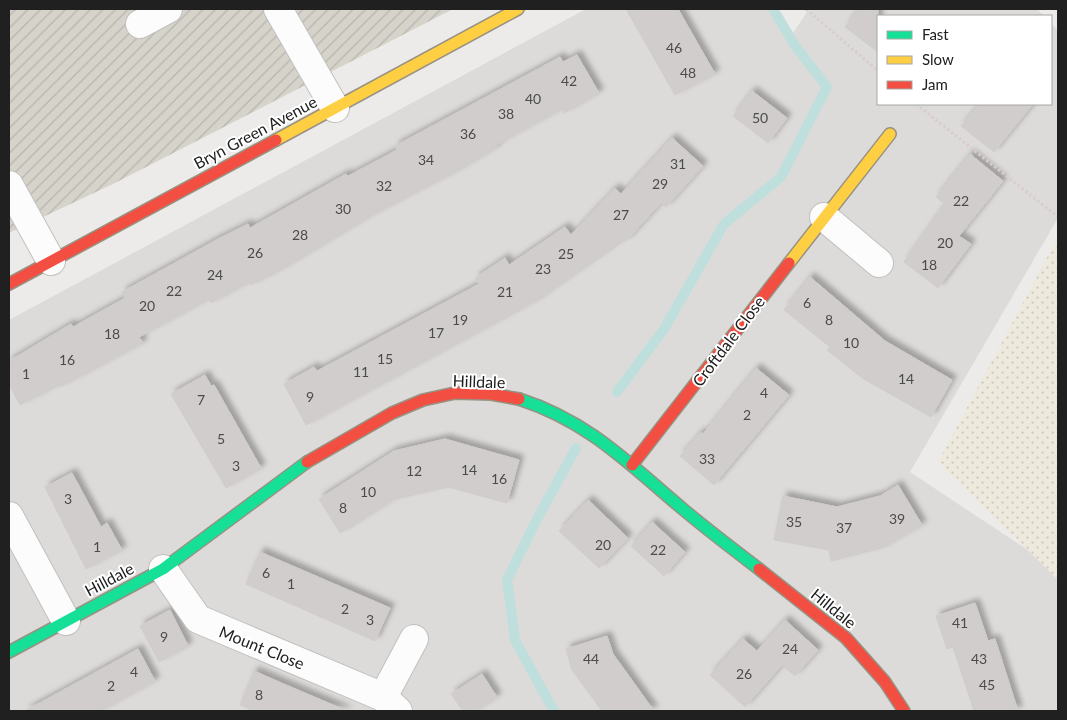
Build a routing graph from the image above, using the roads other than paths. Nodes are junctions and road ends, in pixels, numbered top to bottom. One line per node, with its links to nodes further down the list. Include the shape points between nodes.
1 (168, 9): 4 (street)
2 (278, 9): 5 (street)
3 (518, 9): 5 (street, Bryn Green Avenue)
4 (140, 24)
5 (335, 108): 9 (street, Bryn Green Avenue)
6 (890, 134): 8 (street, Croftdale Close)
7 (9, 185): 9 (street)
8 (824, 217): 10 (street); 12 (street, Croftdale Close)
9 (51, 261): 11 (street, Bryn Green Avenue)
10 (879, 263)
11 (9, 284)
12 (632, 465): 14 (street, Hilldale, via 580,425 552,411 520,399 455,393 424,400 392,413 311,459); 19 (street, Hilldale, via 846,638 885,682)
13 (9, 516): 15 (street)
14 (163, 569): 15 (street, Hilldale); 18 (street, Mount Close, via 198,619)
15 (66, 621): 17 (street, Hilldale)
16 (414, 639): 18 (street, Mount Close)
17 (9, 652)
18 (391, 704)
19 (904, 711)

